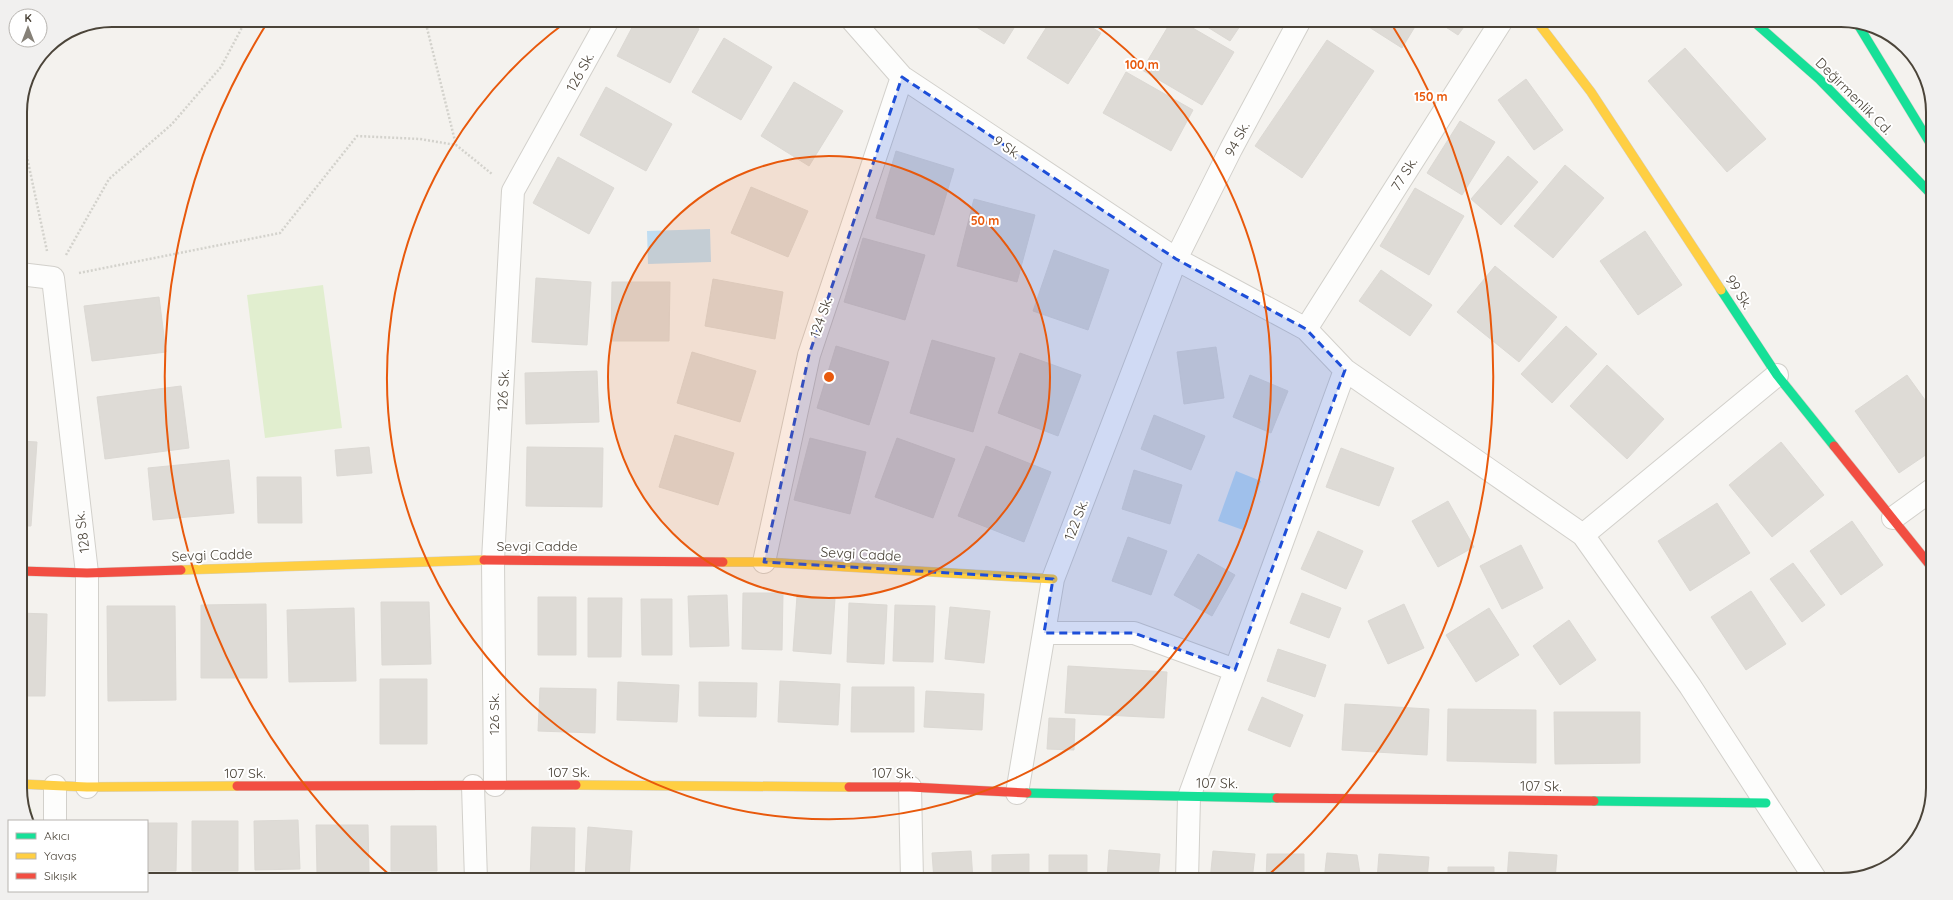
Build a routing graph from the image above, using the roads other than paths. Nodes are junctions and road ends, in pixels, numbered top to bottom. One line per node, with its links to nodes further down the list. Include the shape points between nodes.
1 (604, 27): 19 (street, 126 Sk., via 513,190)
2 (858, 27): 8 (street, 9 Sk.)
3 (1296, 27): 11 (street, 94 Sk.)
4 (1498, 27): 13 (street, 77 Sk.)
5 (1541, 27): 15 (street, 99 Sk., via 1591,92)
6 (1760, 27): 10 (street, Değirmenlik Cd., via 1819,79)
7 (1860, 29): 9 (street)
8 (902, 77): 11 (street, 9 Sk.); 21 (street, 124 Sk., via 809,355)
9 (1926, 137)
10 (1926, 189)
11 (1176, 259): 13 (street, 9 Sk.); 24 (street, 122 Sk.)
12 (27, 275): 23 (street, 128 Sk., via 53,278)
13 (1306, 328): 14 (street, 9 Sk.)
14 (1345, 370): 18 (street, 9 Sk.); 26 (street)
15 (1777, 375): 17 (street, 99 Sk.); 18 (street)
16 (1926, 494): 17 (street)
17 (1893, 518): 20 (street, 99 Sk.)
18 (1583, 535): 35 (street, 9 Sk., via 1690,686)
19 (493, 560): 21 (street, Sevgi Cadde); 23 (street, Sevgi Cadde); 28 (street, 126 Sk.)
20 (1926, 560)
21 (764, 562): 24 (street, Sevgi Cadde)
22 (27, 571): 23 (street, Sevgi Cadde)
23 (87, 573): 31 (street, 128 Sk.)
24 (1053, 580): 25 (street, 122 Sk.)
25 (1044, 632): 26 (street, via 1134,634); 33 (street, 122 Sk.)
26 (1235, 670): 34 (street)
27 (27, 784): 29 (street, 107 Sk.)
28 (495, 785): 30 (street, 107 Sk.); 32 (street, 107 Sk.)
29 (55, 786): 31 (street, 107 Sk.); 36 (street)
30 (472, 786): 31 (street, 107 Sk.); 37 (street)
31 (87, 787)
32 (910, 787): 33 (street, 107 Sk.); 38 (street)
33 (1017, 793): 34 (street, 107 Sk.)
34 (1189, 796): 35 (street, 107 Sk.); 39 (street)
35 (1766, 803): 40 (street, 9 Sk.)
36 (55, 820)
37 (476, 873)
38 (912, 873)
39 (1186, 873)
40 (1811, 873)

